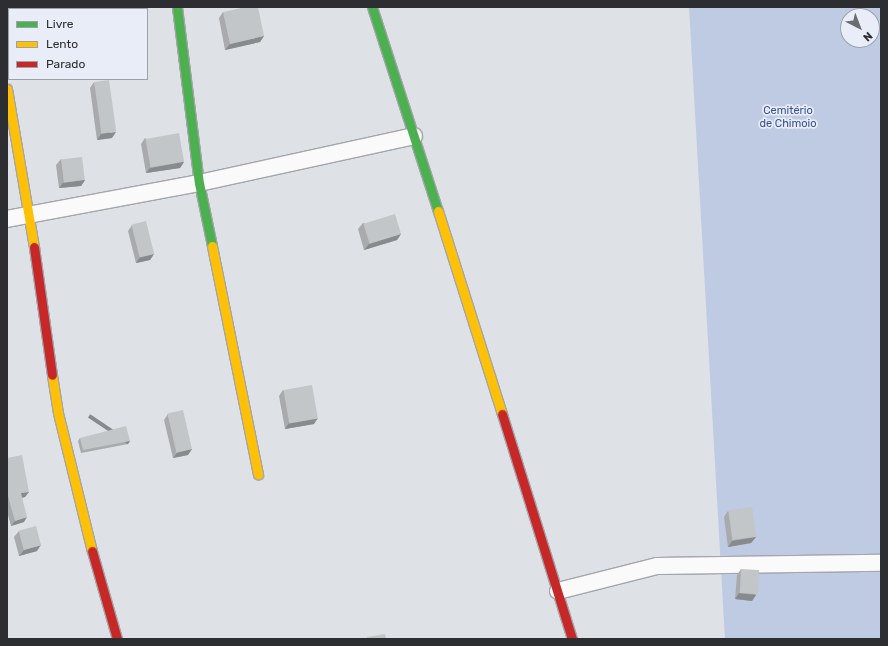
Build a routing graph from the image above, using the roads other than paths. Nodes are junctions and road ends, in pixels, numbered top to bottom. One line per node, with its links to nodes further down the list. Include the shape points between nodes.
1 (177, 7): 5 (street)
2 (372, 7): 4 (street)
3 (7, 89): 6 (street)
4 (414, 136): 5 (street); 10 (street)
5 (199, 183): 6 (street); 8 (street)
6 (30, 214): 7 (street); 11 (street, via 58,413)
7 (7, 219)
8 (258, 474)
9 (881, 563): 10 (street, via 657,566)
10 (558, 591): 12 (street)
11 (117, 639)
12 (572, 639)

